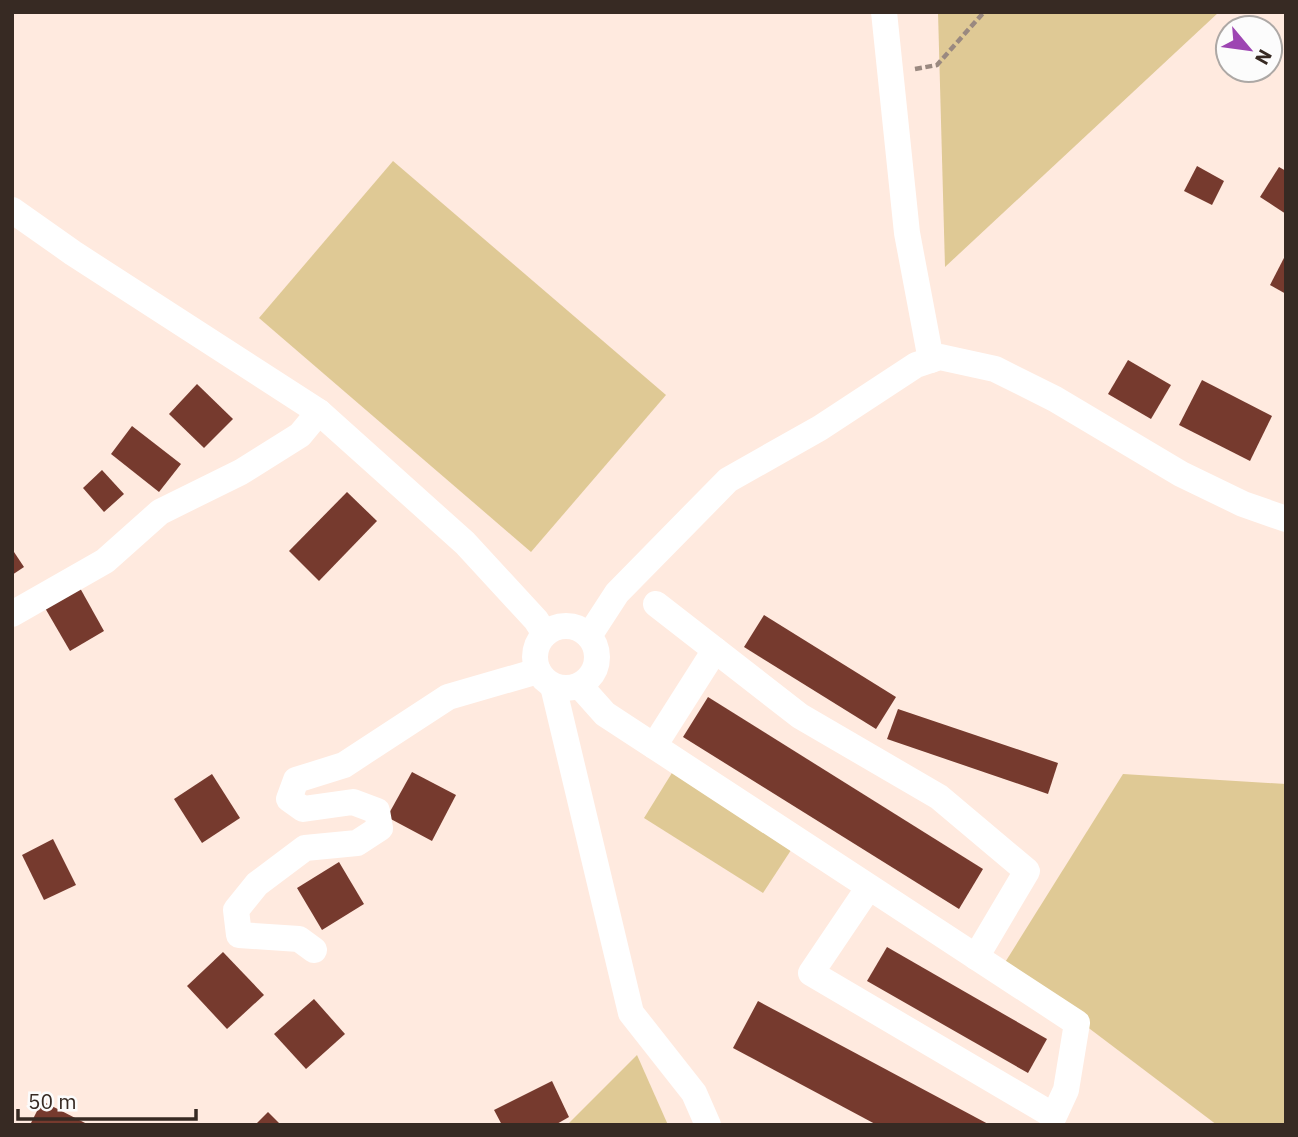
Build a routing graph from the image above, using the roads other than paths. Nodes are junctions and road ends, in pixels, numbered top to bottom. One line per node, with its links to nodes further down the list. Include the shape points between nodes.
1 (884, 12): 3 (street, via 907,233)
2 (12, 210): 4 (street)
3 (931, 360): 5 (street, via 940,357 995,369 1181,474 1242,504); 9 (street, via 728,480 617,593)
4 (319, 412): 7 (street, via 300,435 241,472 160,512 105,561); 8 (street, via 465,543)
5 (1286, 519)
6 (656, 604): 10 (street)
7 (12, 614)
8 (545, 635): 9 (street, via 569,626); 11 (street, via 535,651)
9 (589, 636): 12 (street, via 597,663)
10 (715, 650): 13 (street); 16 (street, via 800,716 939,797 1027,871)
11 (545, 678): 12 (street, via 570,689); 15 (street, via 448,697 344,765 296,780 289,799 303,809 353,802 377,811 380,828 357,843 305,848 257,884 236,910 239,935 299,939); 17 (street, via 631,1013 694,1093)
12 (580, 686): 13 (street, via 606,714)
13 (654, 746): 14 (street)
14 (869, 887): 16 (street); 16 (street, via 811,973 1054,1116 1066,1090 1077,1023)
15 (314, 950)
16 (976, 957)
17 (708, 1125)

